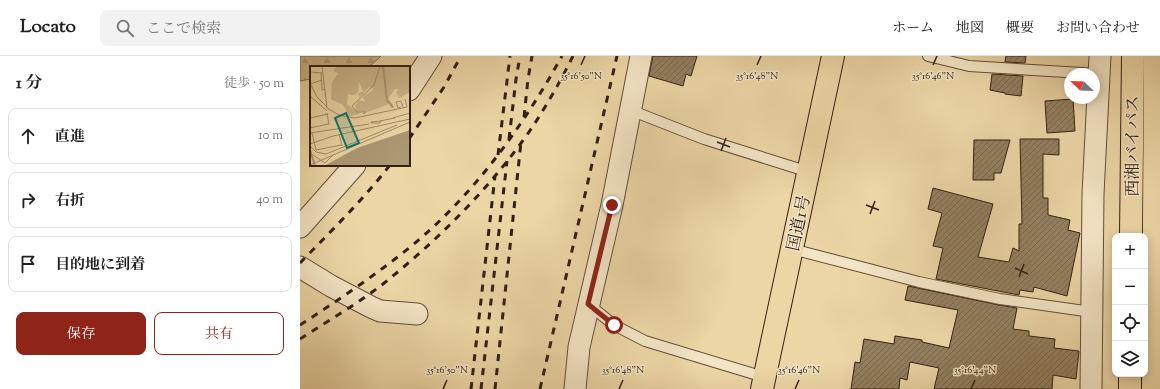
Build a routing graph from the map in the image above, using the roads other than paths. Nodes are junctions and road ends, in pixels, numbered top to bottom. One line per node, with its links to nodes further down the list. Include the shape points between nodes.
1 (431, 56): 8 (street)
2 (641, 56): 9 (street)
3 (833, 56): 11 (highway, 国道1号)
4 (928, 56): 7 (lane, via 969,66)
5 (1133, 56): 13 (highway, 西湘バイパス)
6 (1156, 56): 24 (highway, 西湘バイパス)
7 (1100, 65): 17 (street, via 1093,194)
8 (410, 88)
9 (630, 110): 11 (lane, via 704,140); 16 (street, via 612,205)
10 (354, 166): 12 (street)
11 (809, 172): 14 (highway, 国道1号)
12 (300, 227)
13 (1131, 233)
14 (792, 249): 17 (lane, via 993,298); 20 (highway, 国道1号)
15 (300, 267): 18 (street, via 371,307)
16 (588, 304): 20 (lane, via 614,325 645,341); 21 (street, via 579,347)
17 (1092, 312): 22 (street)
18 (417, 314)
19 (1130, 377): 23 (highway)
20 (763, 383)
21 (575, 389)
22 (1091, 389)
23 (1130, 389)
24 (1154, 389)

